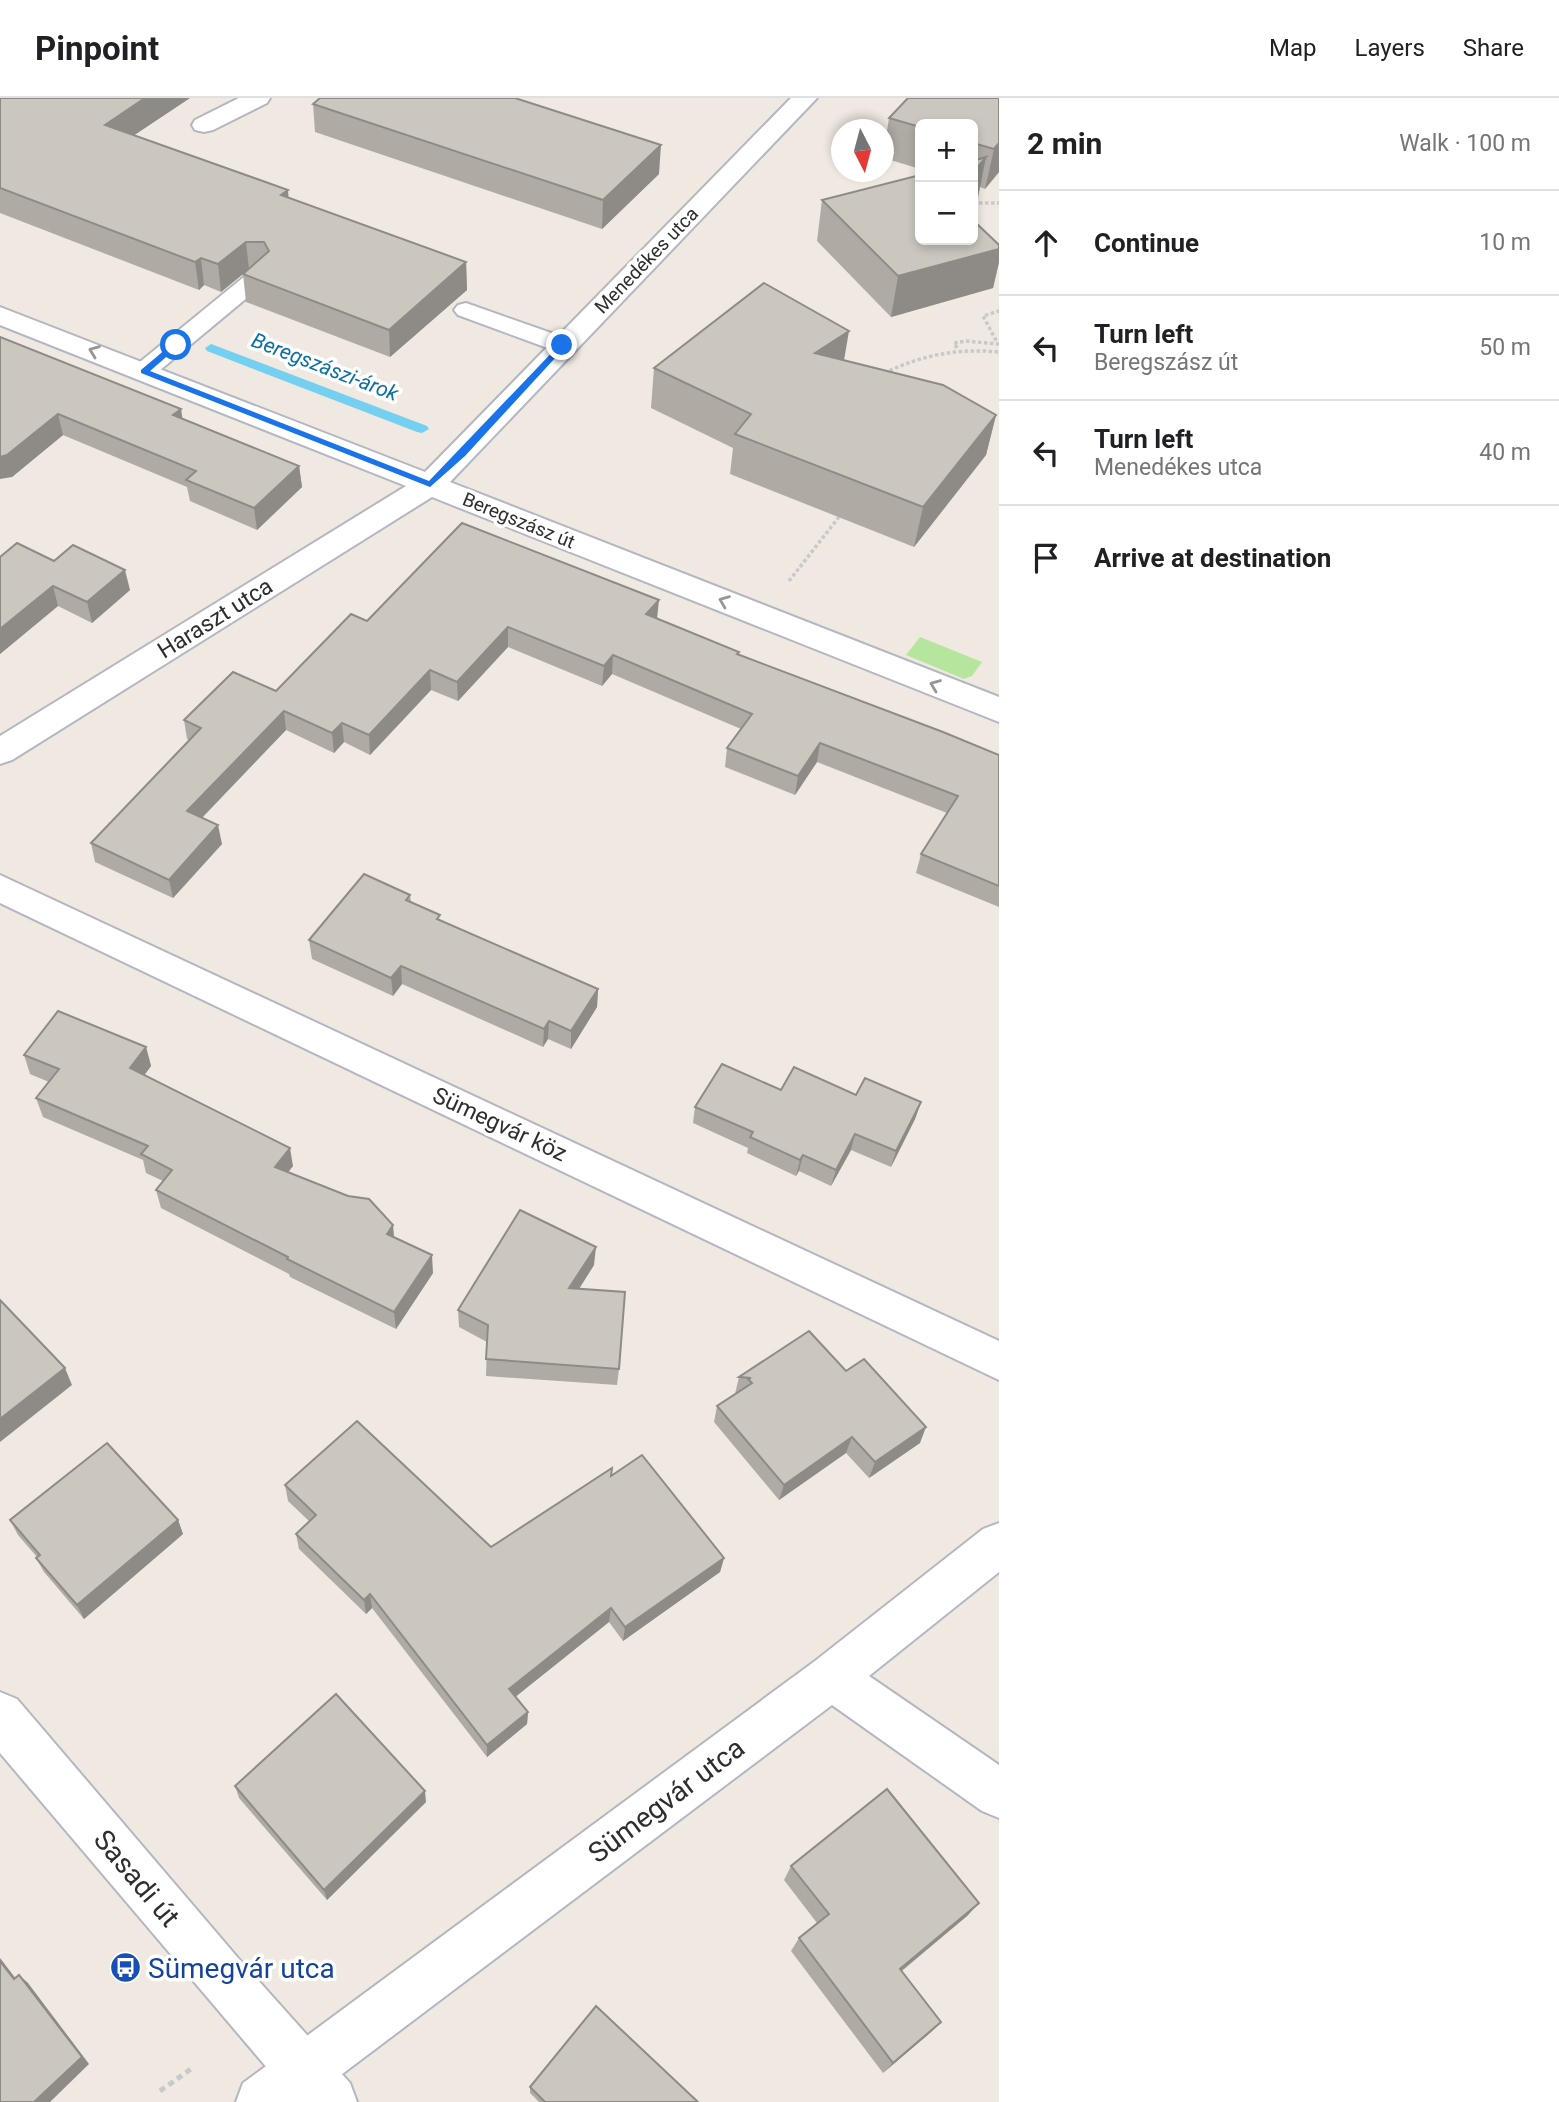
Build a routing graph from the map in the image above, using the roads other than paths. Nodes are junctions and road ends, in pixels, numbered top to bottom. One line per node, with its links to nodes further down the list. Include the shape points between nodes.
1 (258, 98): 3 (street)
2 (805, 98): 7 (street, Menedékes utca)
3 (204, 125)
4 (258, 276): 8 (lane)
5 (466, 310): 7 (lane)
6 (0, 315): 8 (street, Beregszász út, one-way to 6)
7 (562, 345): 9 (street, Menedékes utca)
8 (144, 371): 9 (street, Beregszász út)
9 (430, 484): 10 (street, Beregszász út, one-way to 9); 11 (street, Haraszt utca)
10 (999, 710)
11 (0, 752)
12 (0, 888): 13 (street, Sümegvár köz)
13 (999, 1361)
14 (999, 1544): 15 (street, Sümegvár utca)
15 (831, 1677): 17 (street); 18 (street, Sümegvár utca)
16 (0, 1716): 18 (street, Sasadi út)
17 (999, 1794)
18 (316, 2087): 19 (street, Sümegvár utca)
19 (262, 2102)

